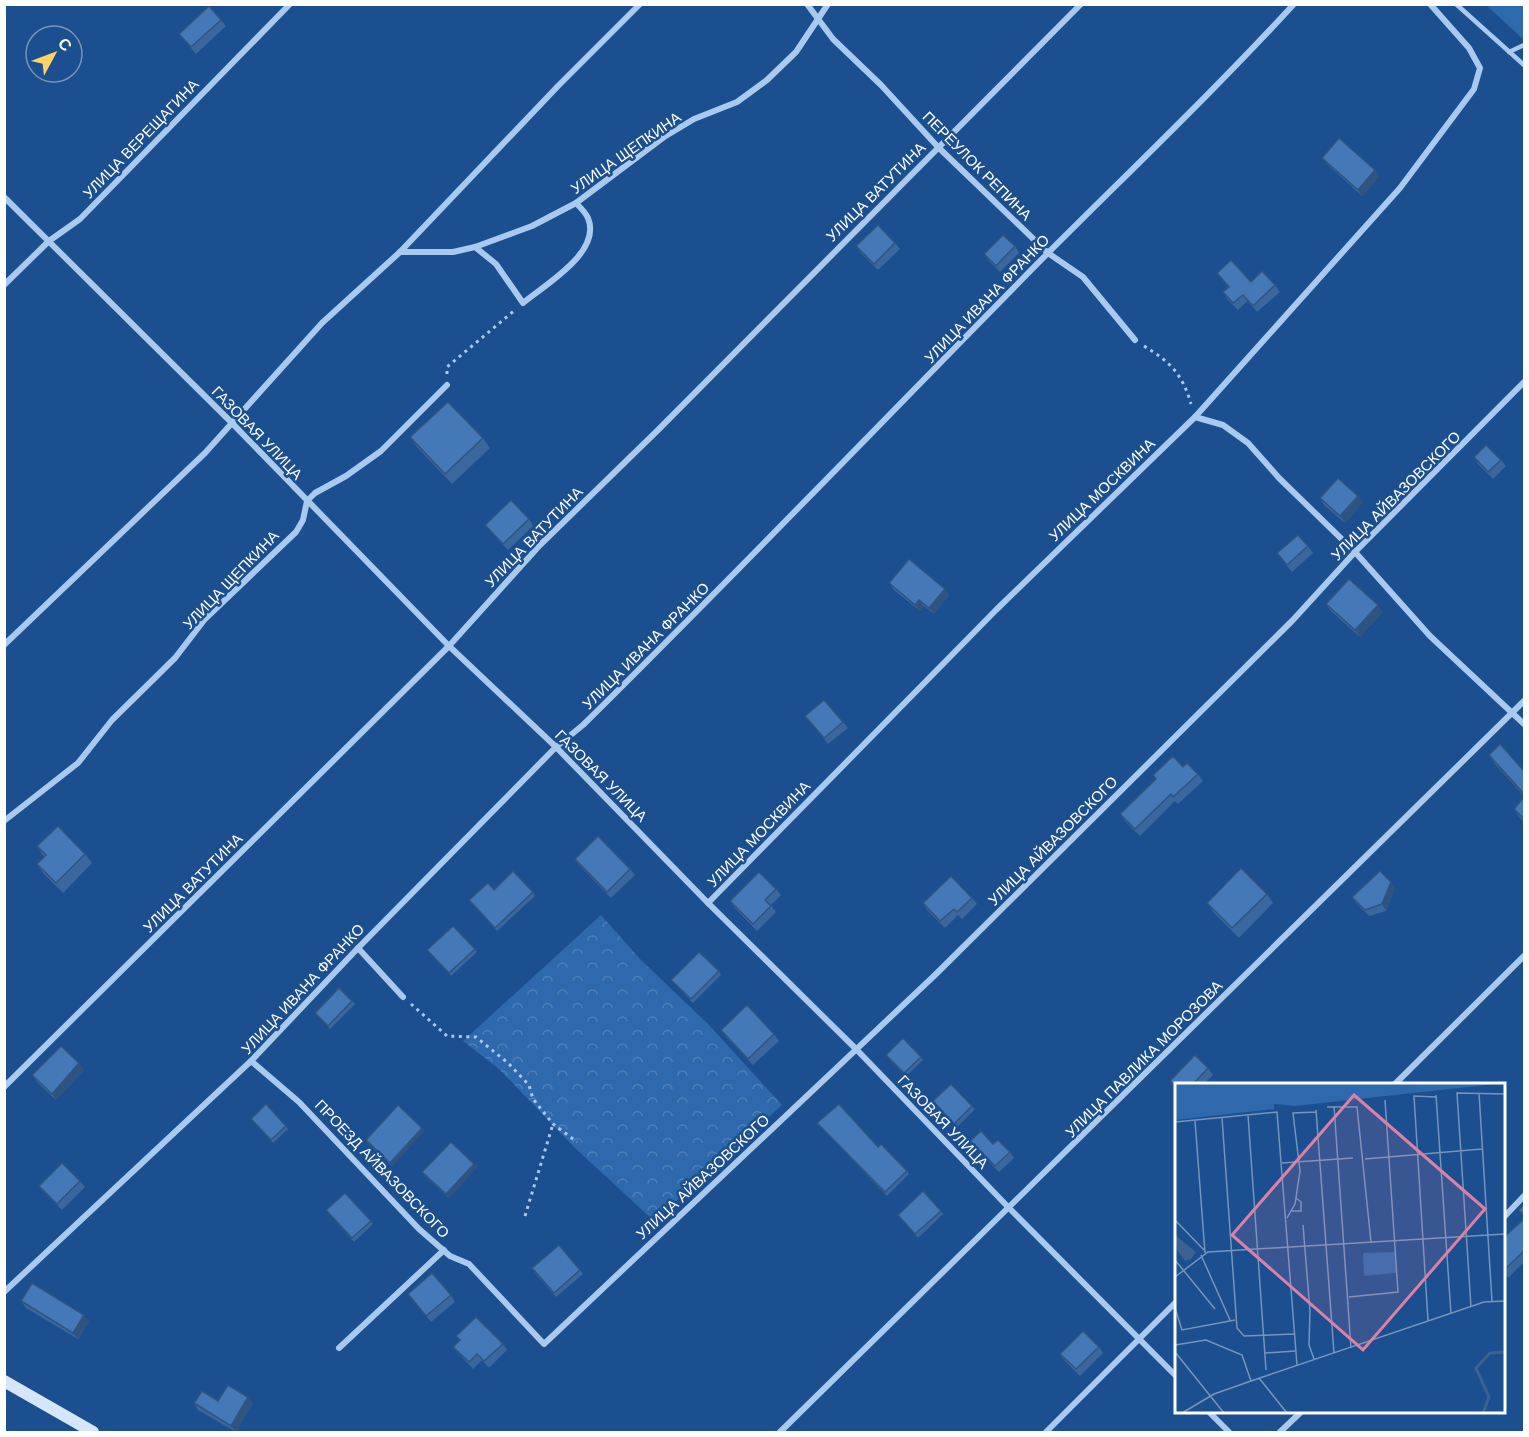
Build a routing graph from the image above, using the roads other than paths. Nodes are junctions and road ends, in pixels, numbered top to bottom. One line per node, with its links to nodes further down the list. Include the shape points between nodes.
1 (290, 4): 16 (street, УЛИЦА ВЕРЕЩАГИНА, via 80,219)
2 (640, 4): 18 (street)
3 (807, 4): 9 (street, ПЕРЕУЛОК РЕПИНА)
4 (828, 4): 9 (street, УЛИЦА ЩЕПКИНА)
5 (1082, 4): 13 (street, УЛИЦА ВАТУТИНА)
6 (1294, 4): 19 (street, УЛИЦА ИВАНА ФРАНКО, via 1216,89)
7 (1430, 4): 24 (street, УЛИЦА МОСКВИНА, via 1469,48 1480,68 1474,89 1400,188)
8 (1456, 4): 11 (lane)
9 (817, 21): 13 (street, ПЕРЕУЛОК РЕПИНА); 15 (street, УЛИЦА ЩЕПКИНА, via 796,52 767,80 737,102 694,119 664,137)
10 (1524, 45): 11 (lane)
11 (1509, 52): 12 (lane)
12 (1524, 65)
13 (938, 147): 19 (street, ПЕРЕУЛОК РЕПИНА); 29 (street, УЛИЦА ВАТУТИНА, via 540,545)
14 (4, 197): 16 (street, ГАЗОВАЯ УЛИЦА)
15 (576, 203): 17 (street, УЛИЦА ЩЕПКИНА, via 532,226); 17 (street, via 588,218 590,236 584,253 523,303 496,264)
16 (49, 241): 20 (street, УЛИЦА ВЕРЕЩАГИНА); 25 (street, ГАЗОВАЯ УЛИЦА)
17 (475, 246): 18 (street, УЛИЦА ЩЕПКИНА, via 453,252)
18 (400, 252): 25 (street, via 322,323)
19 (1048, 253): 21 (street, ПЕРЕУЛОК РЕПИНА, via 1083,277); 33 (street, УЛИЦА ИВАНА ФРАНКО, via 739,571)
20 (4, 285)
21 (1135, 340)
22 (1524, 382): 27 (street, УЛИЦА АЙВАЗОВСКОГО)
23 (447, 385): 26 (street, via 381,451)
24 (1195, 417): 27 (street, via 1223,425 1248,443); 35 (street, УЛИЦА МОСКВИНА, via 996,610)
25 (231, 422): 26 (street, ГАЗОВАЯ УЛИЦА); 28 (street, via 205,453)
26 (307, 501): 29 (street, ГАЗОВАЯ УЛИЦА); 34 (street, УЛИЦА ЩЕПКИНА, via 296,532 205,619 175,658 112,720 78,763)
27 (1355, 552): 31 (street, via 1430,636); 39 (street, УЛИЦА АЙВАЗОВСКОГО, via 1292,621)
28 (4, 645)
29 (449, 646): 33 (street, ГАЗОВАЯ УЛИЦА); 42 (street, УЛИЦА ВАТУТИНА)
30 (1524, 701): 31 (street, УЛИЦА ПАВЛИКА МОРОЗОВА)
31 (1513, 712): 32 (street); 44 (street, УЛИЦА ПАВЛИКА МОРОЗОВА)
32 (1524, 724)
33 (556, 747): 35 (street, ГАЗОВАЯ УЛИЦА); 36 (street, УЛИЦА ИВАНА ФРАНКО)
34 (4, 821)
35 (708, 903): 39 (street, ГАЗОВАЯ УЛИЦА)
36 (358, 948): 38 (street); 40 (street, УЛИЦА ИВАНА ФРАНКО)
37 (1524, 956): 41 (street)
38 (403, 997)
39 (857, 1050): 44 (street, ГАЗОВАЯ УЛИЦА); 50 (street, УЛИЦА АЙВАЗОВСКОГО)
40 (251, 1061): 46 (street, ПРОЕЗД АЙВАЗОВСКОГО, via 299,1102); 47 (street, УЛИЦА ИВАНА ФРАНКО)
41 (1396, 1083)
42 (4, 1087)
43 (1524, 1196): 45 (street)
44 (1010, 1209): 49 (street, ГАЗОВАЯ УЛИЦА); 57 (street, УЛИЦА ПАВЛИКА МОРОЗОВА)
45 (1505, 1215)
46 (444, 1250): 50 (street, ПРОЕЗД АЙВАЗОВСКОГО, via 469,1264); 51 (street)
47 (4, 1292)
48 (1175, 1303): 49 (street)
49 (1141, 1338): 52 (street, ГАЗОВАЯ УЛИЦА); 58 (street)
50 (544, 1344)
51 (339, 1348)
52 (1175, 1375)
53 (4, 1381): 56 (main road)
54 (1210, 1413): 59 (street)
55 (1300, 1413): 60 (street)
56 (93, 1432)
57 (780, 1432)
58 (1046, 1432)
59 (1229, 1432)
60 (1280, 1432)

